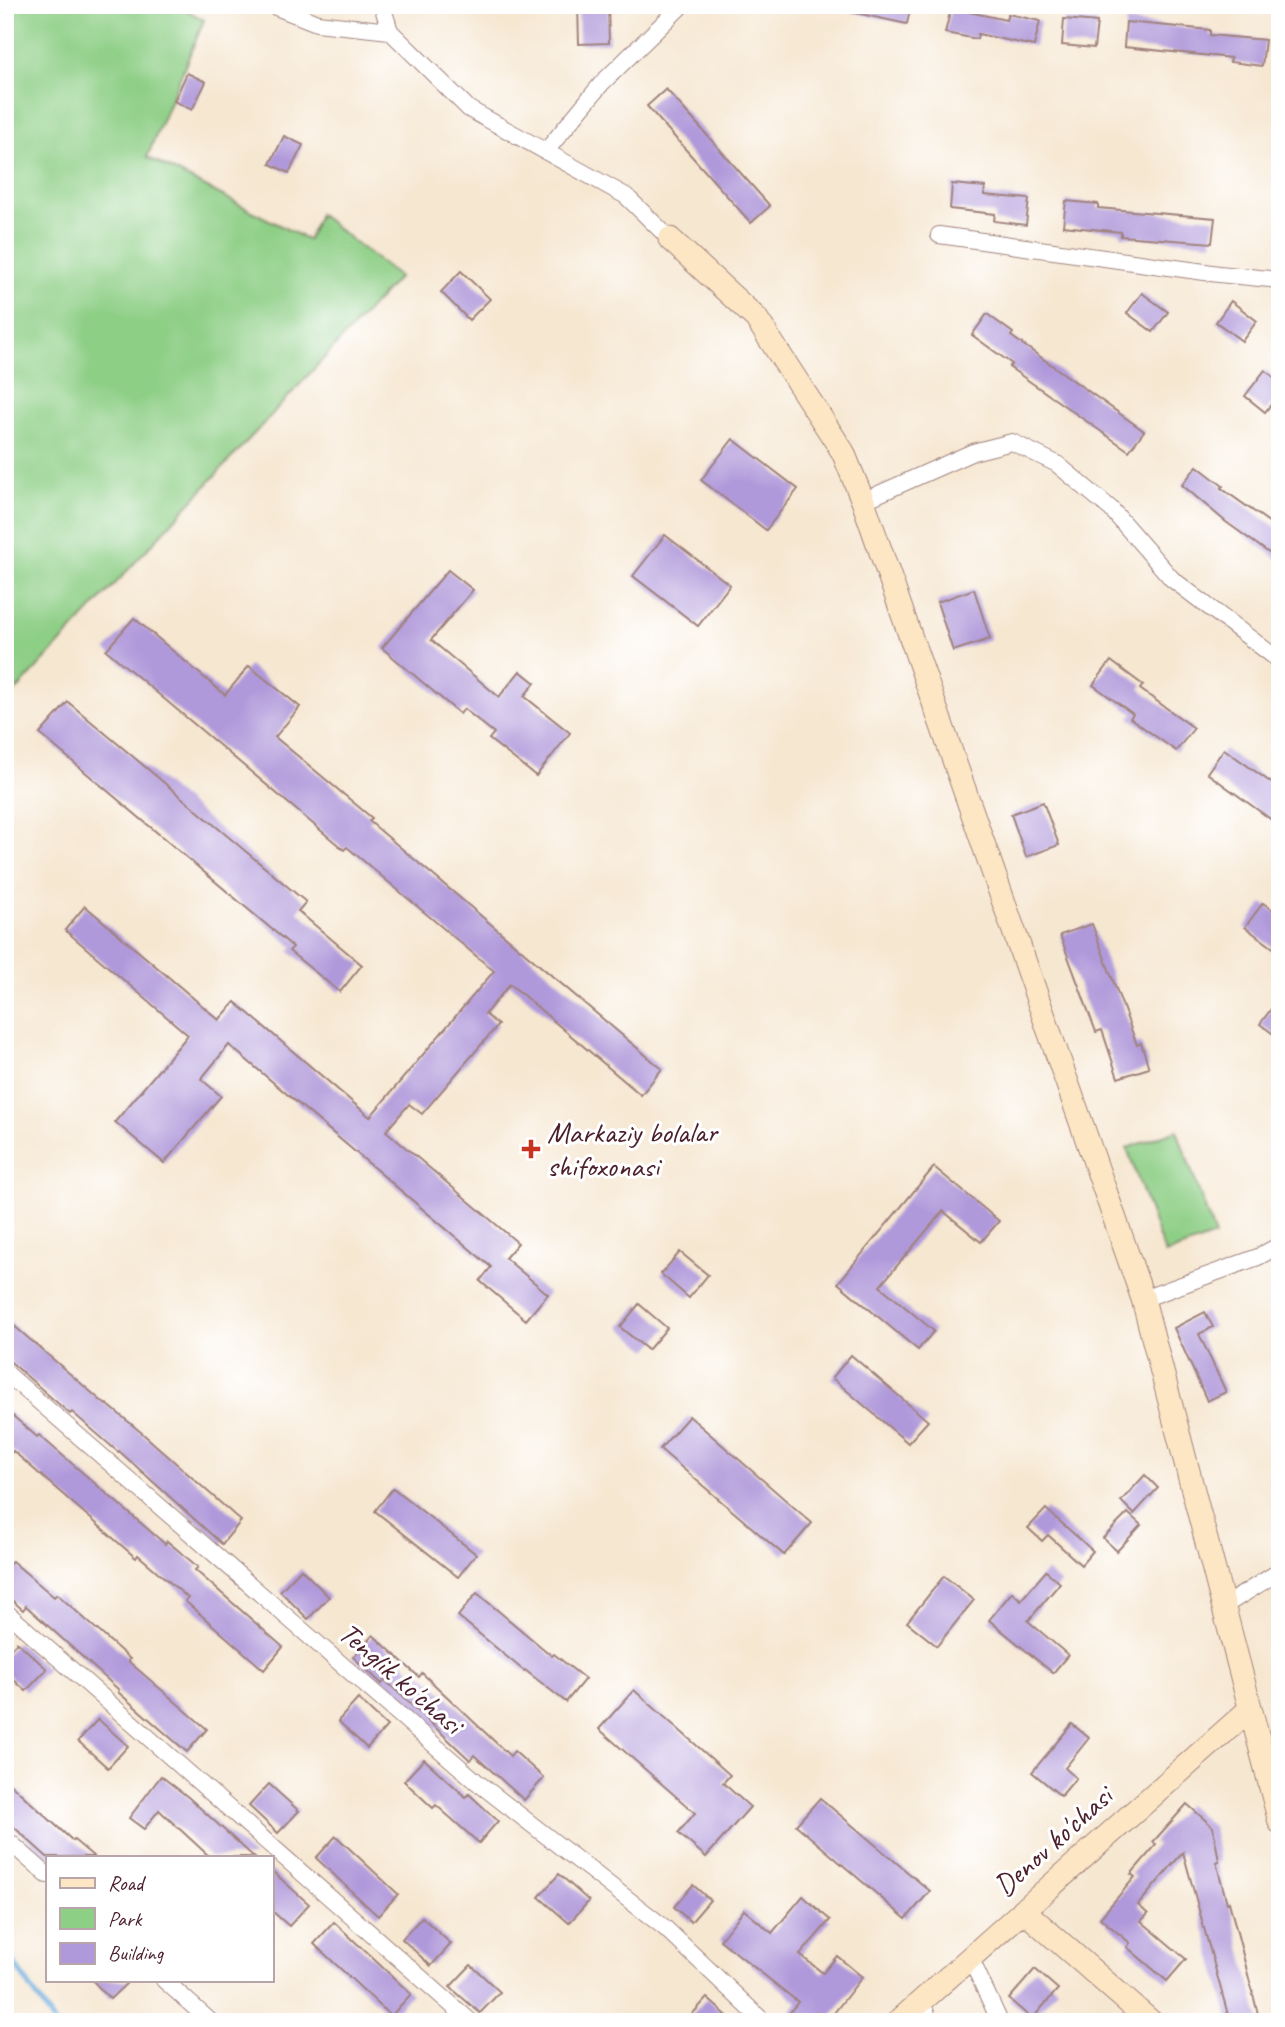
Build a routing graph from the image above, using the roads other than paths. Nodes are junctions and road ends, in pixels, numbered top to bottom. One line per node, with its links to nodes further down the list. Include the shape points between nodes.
1 (271, 5): 4 (street, via 317,23)
2 (382, 5): 4 (street)
3 (682, 5): 5 (street, via 602,83)
4 (390, 31): 5 (street, via 470,109)
5 (546, 151): 7 (street, via 626,196)
6 (939, 235): 8 (street)
7 (670, 239): 9 (street, via 756,318 843,452)
8 (1280, 280)
9 (863, 501): 10 (street, via 973,452 1012,442 1057,464 1111,509 1172,579); 12 (street)
10 (1280, 661)
11 (1280, 1245): 12 (street)
12 (1143, 1299): 15 (street)
13 (5, 1372): 27 (street, Tenglik ko'chasi, via 477,1782 664,1928)
14 (1280, 1572): 15 (street)
15 (1224, 1606): 17 (street)
16 (5, 1611): 26 (street)
17 (1250, 1709): 18 (street); 21 (street, Denov ko'chasi)
18 (1280, 1822)
19 (5, 1838): 20 (street)
20 (46, 1874)
21 (1023, 1910): 22 (street, Denov ko'chasi); 30 (street)
22 (970, 1957): 24 (street, Denov ko'chasi); 29 (street)
23 (166, 1982): 25 (street)
24 (926, 2011): 28 (street, Denov ko'chasi)
25 (211, 2022)
26 (471, 2022)
27 (764, 2022)
28 (898, 2022)
29 (1000, 2022)
30 (1151, 2022)

